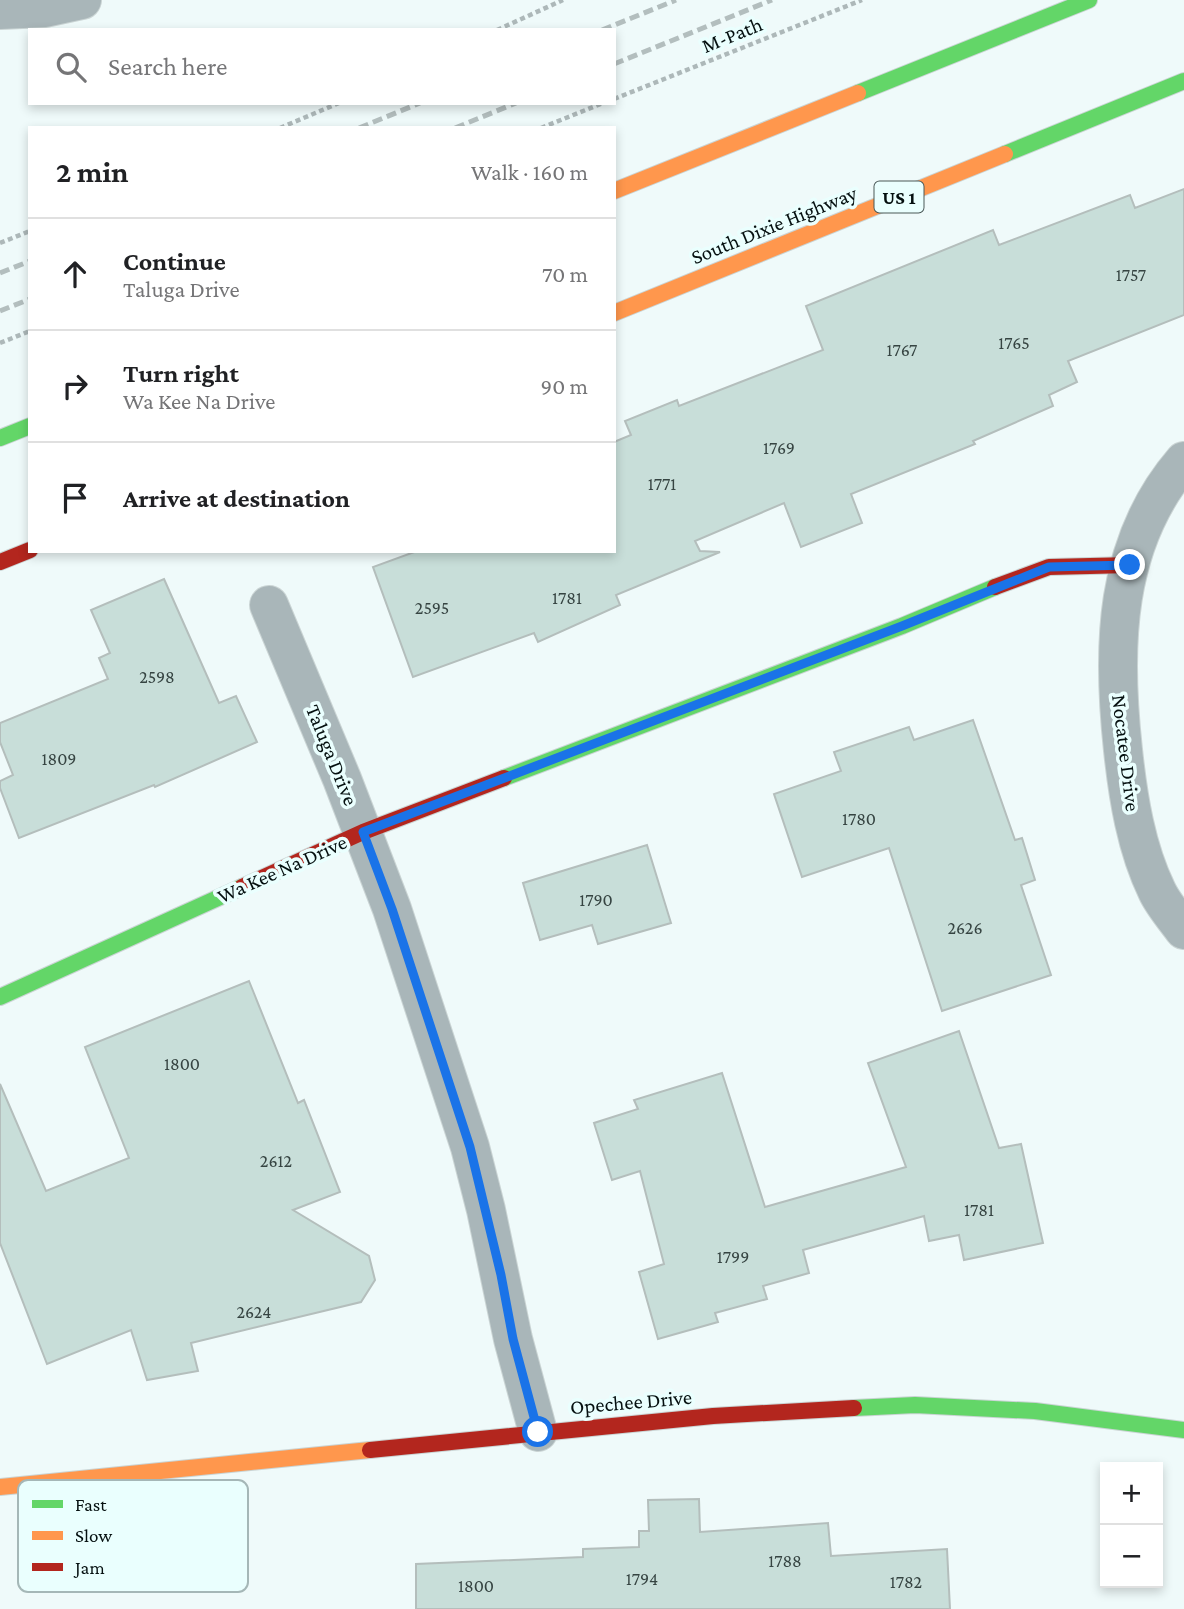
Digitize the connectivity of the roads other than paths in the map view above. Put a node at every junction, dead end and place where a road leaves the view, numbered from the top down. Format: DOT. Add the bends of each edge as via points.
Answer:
graph roads {
  1 [pos="82,0"];
  2 [pos="1089,0"];
  3 [pos="0,10"];
  4 [pos="1184,82"];
  5 [pos="616,190"];
  6 [pos="616,312"];
  7 [pos="28,427"];
  8 [pos="0,438"];
  9 [pos="1184,461"];
  10 [pos="28,551"];
  11 [pos="0,562"];
  12 [pos="1130,565"];
  13 [pos="269,605"];
  14 [pos="363,832"];
  15 [pos="1184,930"];
  16 [pos="0,997"];
  17 [pos="1184,1430"];
  18 [pos="538,1432"];
  19 [pos="68,1480"];
  20 [pos="18,1485"];
  21 [pos="0,1487"];
  1 -- 3 [label="street"];
  2 -- 5 [label="main road"];
  4 -- 6 [label="main road, South Dixie Highway / US 1"];
  7 -- 8 [label="main road"];
  9 -- 12 [label="street" via="1153,502"];
  10 -- 11 [label="main road"];
  12 -- 14 [label="main road, Wa Kee Na Drive" via="1049,567"];
  12 -- 15 [label="street, Nocatee Drive" via="1117,657 1125,770 1144,859 1158,893"];
  13 -- 14 [label="street, Taluga Drive"];
  14 -- 16 [label="main road, Wa Kee Na Drive"];
  14 -- 18 [label="street, Taluga Drive" via="470,1147"];
  17 -- 18 [label="main road, Opechee Drive" via="1035,1411 915,1405"];
  18 -- 19 [label="main road, Opechee Drive"];
  20 -- 21 [label="main road, Opechee Drive"];
}
